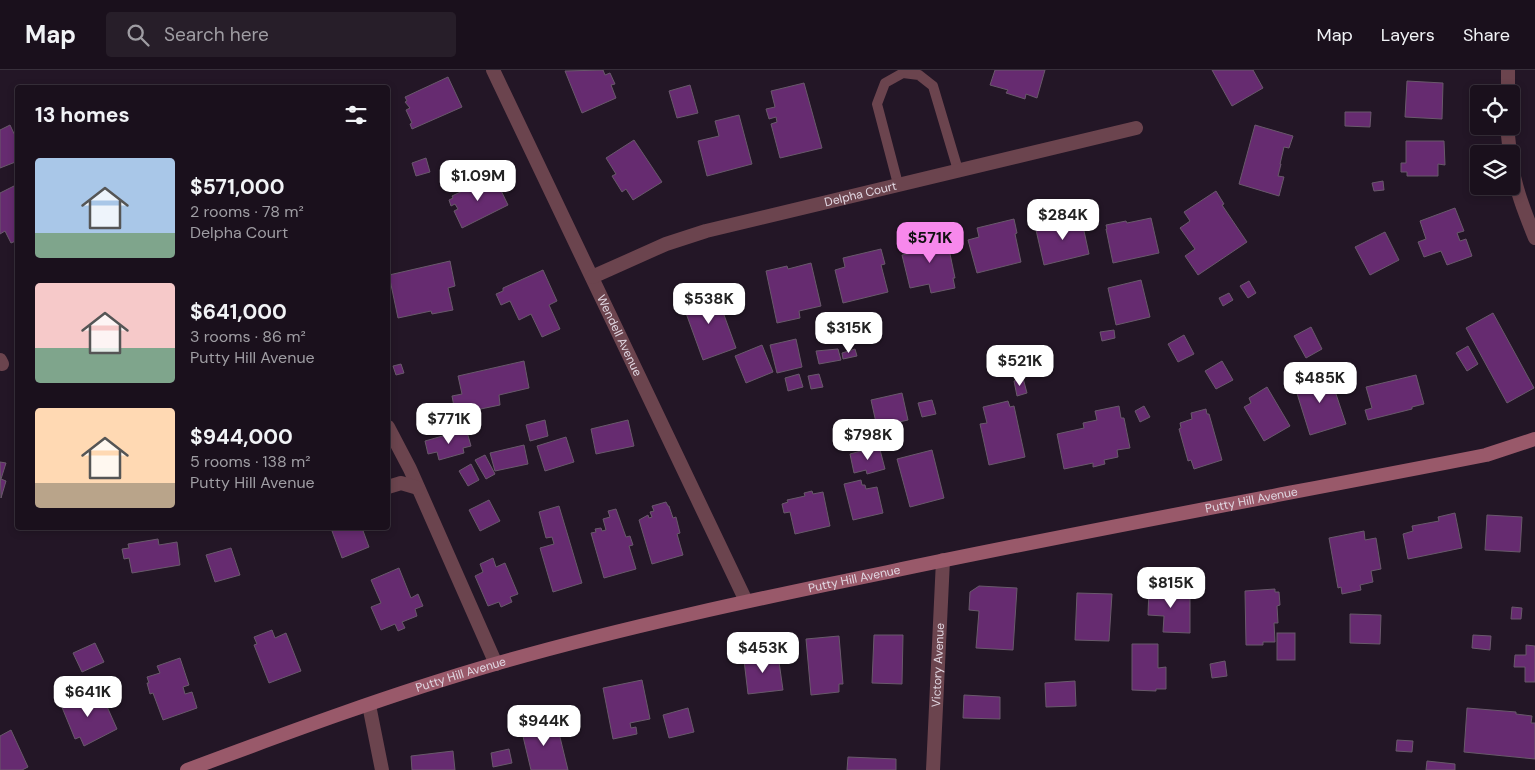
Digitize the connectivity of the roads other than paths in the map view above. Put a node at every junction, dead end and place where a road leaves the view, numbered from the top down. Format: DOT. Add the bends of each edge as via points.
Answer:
graph roads {
  1 [pos="493,70"];
  2 [pos="1508,70"];
  3 [pos="1508,85"];
  4 [pos="1136,128"];
  5 [pos="958,170"];
  6 [pos="898,184"];
  7 [pos="1519,195"];
  8 [pos="1535,238"];
  9 [pos="592,277"];
  10 [pos="390,431"];
  11 [pos="1535,439"];
  12 [pos="390,487"];
  13 [pos="418,488"];
  14 [pos="944,560"];
  15 [pos="746,601"];
  16 [pos="496,664"];
  17 [pos="369,704"];
  18 [pos="187,770"];
  19 [pos="382,770"];
  20 [pos="933,770"];
  1 -- 9 [label="street, Wendell Avenue"];
  2 -- 3 [label="street"];
  4 -- 5 [label="street, Delpha Court"];
  5 -- 6 [label="street, Delpha Court"];
  5 -- 6 [label="lane" via="933,86 919,75 903,73 885,83 877,104"];
  6 -- 9 [label="street, Delpha Court" via="706,231 666,244"];
  7 -- 8 [label="street"];
  9 -- 15 [label="street, Wendell Avenue"];
  10 -- 13 [label="street"];
  11 -- 14 [label="main road, Putty Hill Avenue" via="1445,464"];
  12 -- 13 [label="street" via="401,483"];
  13 -- 16 [label="street"];
  14 -- 15 [label="main road, Putty Hill Avenue"];
  14 -- 20 [label="street, Victory Avenue"];
  15 -- 16 [label="main road, Putty Hill Avenue"];
  16 -- 17 [label="main road, Putty Hill Avenue"];
  17 -- 18 [label="main road, Putty Hill Avenue"];
  17 -- 19 [label="street"];
}
